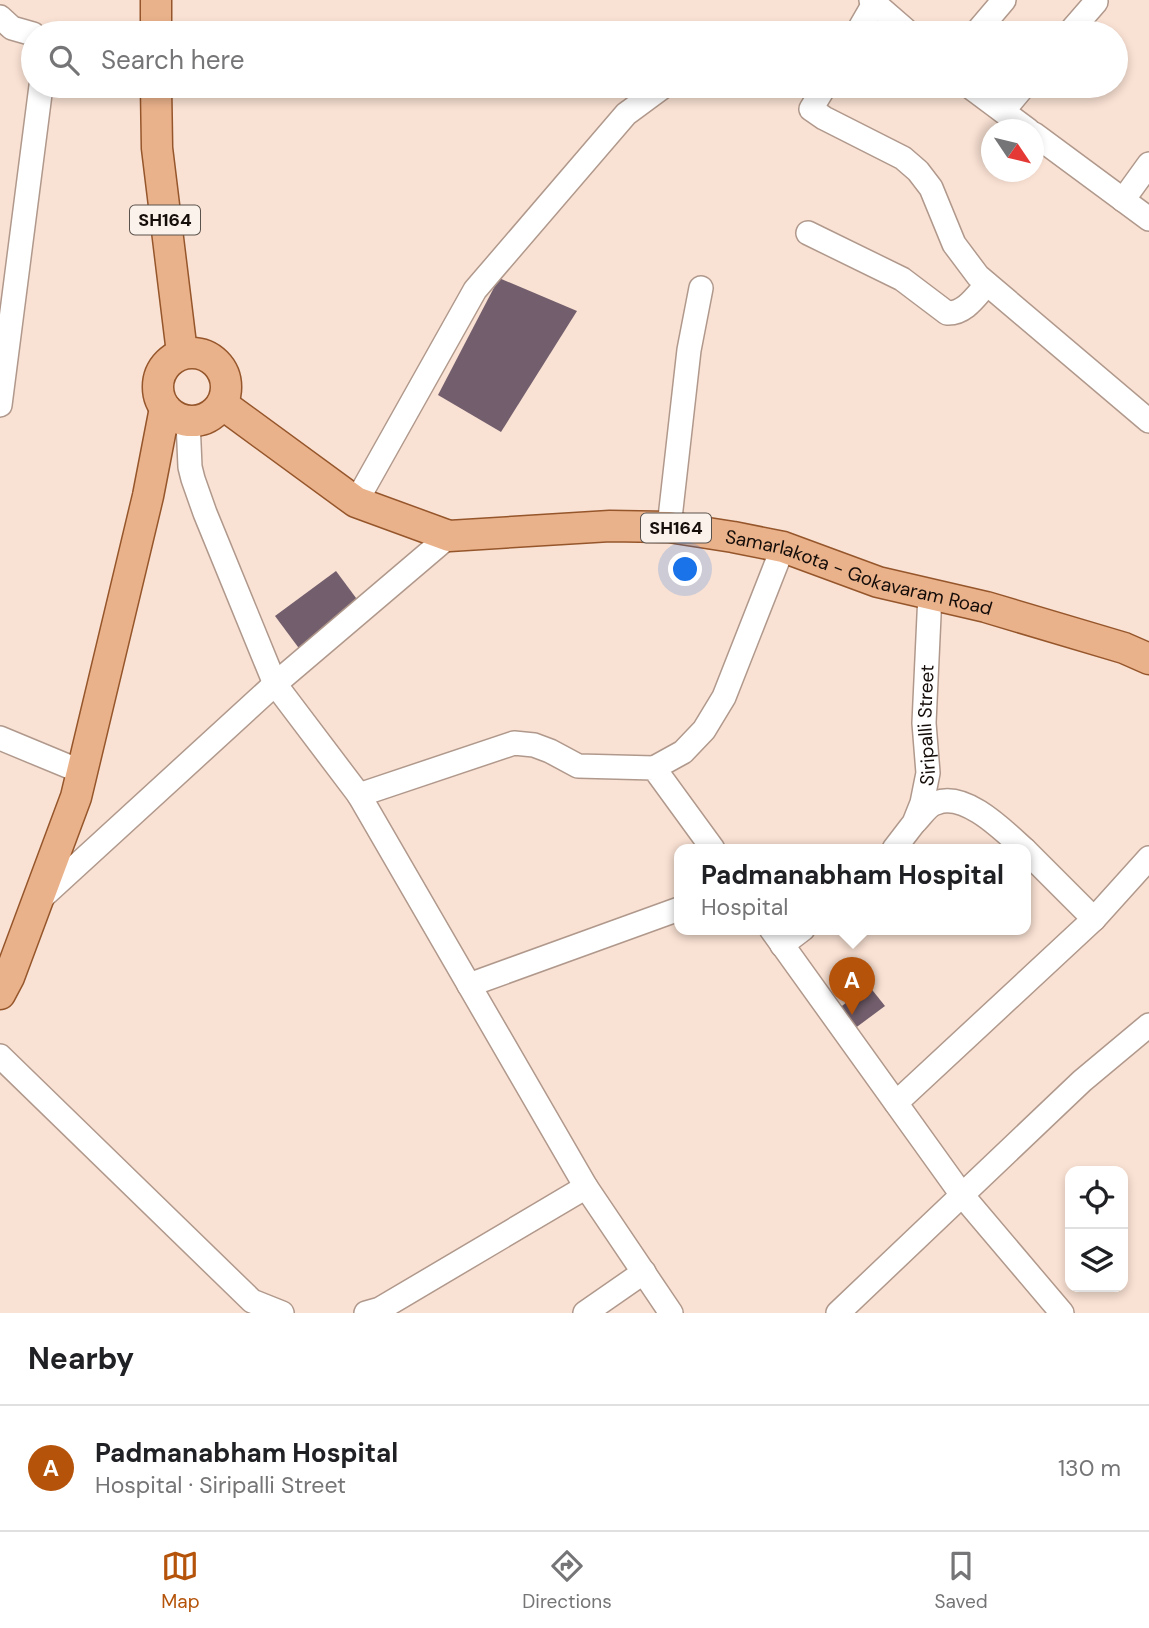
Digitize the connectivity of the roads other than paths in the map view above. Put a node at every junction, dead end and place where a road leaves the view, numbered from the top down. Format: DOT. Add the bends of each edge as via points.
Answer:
graph roads {
  1 [pos="156,0"];
  2 [pos="1004,0"];
  3 [pos="874,1"];
  4 [pos="1096,2"];
  5 [pos="0,17"];
  6 [pos="156,21"];
  7 [pos="863,21"];
  8 [pos="896,21"];
  9 [pos="986,21"];
  10 [pos="1079,21"];
  11 [pos="21,31"];
  12 [pos="38,98"];
  13 [pos="156,98"];
  14 [pos="647,98"];
  15 [pos="818,98"];
  16 [pos="986,98"];
  17 [pos="1014,98"];
  18 [pos="1003,111"];
  19 [pos="1014,119"];
  20 [pos="1044,141"];
  21 [pos="1149,164"];
  22 [pos="1123,200"];
  23 [pos="1149,219"];
  24 [pos="808,233"];
  25 [pos="987,284"];
  26 [pos="701,288"];
  27 [pos="183,353"];
  28 [pos="222,404"];
  29 [pos="0,405"];
  30 [pos="176,415"];
  31 [pos="1149,421"];
  32 [pos="356,502"];
  33 [pos="669,527"];
  34 [pos="449,536"];
  35 [pos="783,547"];
  36 [pos="930,594"];
  37 [pos="1149,659"];
  38 [pos="275,684"];
  39 [pos="0,738"];
  40 [pos="654,768"];
  41 [pos="82,772"];
  42 [pos="359,795"];
  43 [pos="914,823"];
  44 [pos="709,844"];
  45 [pos="898,844"];
  46 [pos="1019,844"];
  47 [pos="1031,855"];
  48 [pos="1149,858"];
  49 [pos="37,901"];
  50 [pos="674,911"];
  51 [pos="1094,919"];
  52 [pos="776,937"];
  53 [pos="469,985"];
  54 [pos="0,994"];
  55 [pos="1149,1025"];
  56 [pos="0,1056"];
  57 [pos="896,1103"];
  58 [pos="586,1187"];
  59 [pos="962,1195"];
  60 [pos="644,1272"];
  61 [pos="282,1313"];
  62 [pos="366,1313"];
  63 [pos="585,1313"];
  64 [pos="671,1313"];
  65 [pos="838,1313"];
  66 [pos="1062,1313"];
  1 -- 6 [label="main road"];
  2 -- 9 [label="street"];
  3 -- 7 [label="street"];
  3 -- 8 [label="street"];
  4 -- 10 [label="street"];
  5 -- 11 [label="street"];
  12 -- 29 [label="street"];
  13 -- 27 [label="main road, SH164" via="157,148"];
  14 -- 32 [label="street" via="626,114 475,290"];
  15 -- 25 [label="street" via="811,109 903,158 918,171 931,188 954,244"];
  16 -- 18 [label="street"];
  17 -- 18 [label="street"];
  18 -- 19 [label="street"];
  20 -- 22 [label="street"];
  21 -- 22 [label="street"];
  22 -- 23 [label="street"];
  24 -- 25 [label="street" via="902,279 947,313 964,309"];
  25 -- 31 [label="street"];
  26 -- 33 [label="street" via="689,350"];
  27 -- 28 [label="main road" via="199,352 214,359 224,372 227,388"];
  27 -- 30 [label="main road" via="168,362 159,376 158,393"];
  28 -- 30 [label="main road" via="201,420"];
  28 -- 32 [label="main road, Samarlakota - Gokavaram Road / SH164"];
  30 -- 38 [label="street" via="205,513"];
  30 -- 41 [label="main road" via="148,496"];
  32 -- 34 [label="main road, Samarlakota - Gokavaram Road / SH164"];
  33 -- 34 [label="main road, Samarlakota - Gokavaram Road / SH164"];
  33 -- 35 [label="main road, Samarlakota - Gokavaram Road / SH164"];
  34 -- 38 [label="street"];
  35 -- 36 [label="main road, Samarlakota - Gokavaram Road / SH164" via="878,582"];
  35 -- 40 [label="street" via="724,696 704,730 683,752"];
  36 -- 37 [label="main road, Samarlakota - Gokavaram Road / SH164" via="1012,614"];
  36 -- 43 [label="street, Siripalli Street" via="924,723 928,773"];
  38 -- 42 [label="street"];
  38 -- 49 [label="street"];
  39 -- 41 [label="street"];
  40 -- 42 [label="street" via="578,766 542,748 513,743"];
  40 -- 44 [label="street"];
  41 -- 49 [label="main road"];
  42 -- 53 [label="street"];
  43 -- 45 [label="street, Siripalli Street"];
  43 -- 46 [label="street" via="934,803 951,800 972,808"];
  47 -- 51 [label="street"];
  48 -- 51 [label="street"];
  49 -- 54 [label="main road"];
  50 -- 53 [label="street"];
  51 -- 57 [label="street"];
  52 -- 57 [label="street"];
  53 -- 58 [label="street"];
  55 -- 59 [label="street"];
  56 -- 61 [label="street" via="252,1301"];
  57 -- 59 [label="street"];
  58 -- 60 [label="street"];
  58 -- 62 [label="street" via="380,1310"];
  59 -- 65 [label="street"];
  59 -- 66 [label="street"];
  60 -- 63 [label="street"];
  60 -- 64 [label="street"];
}
